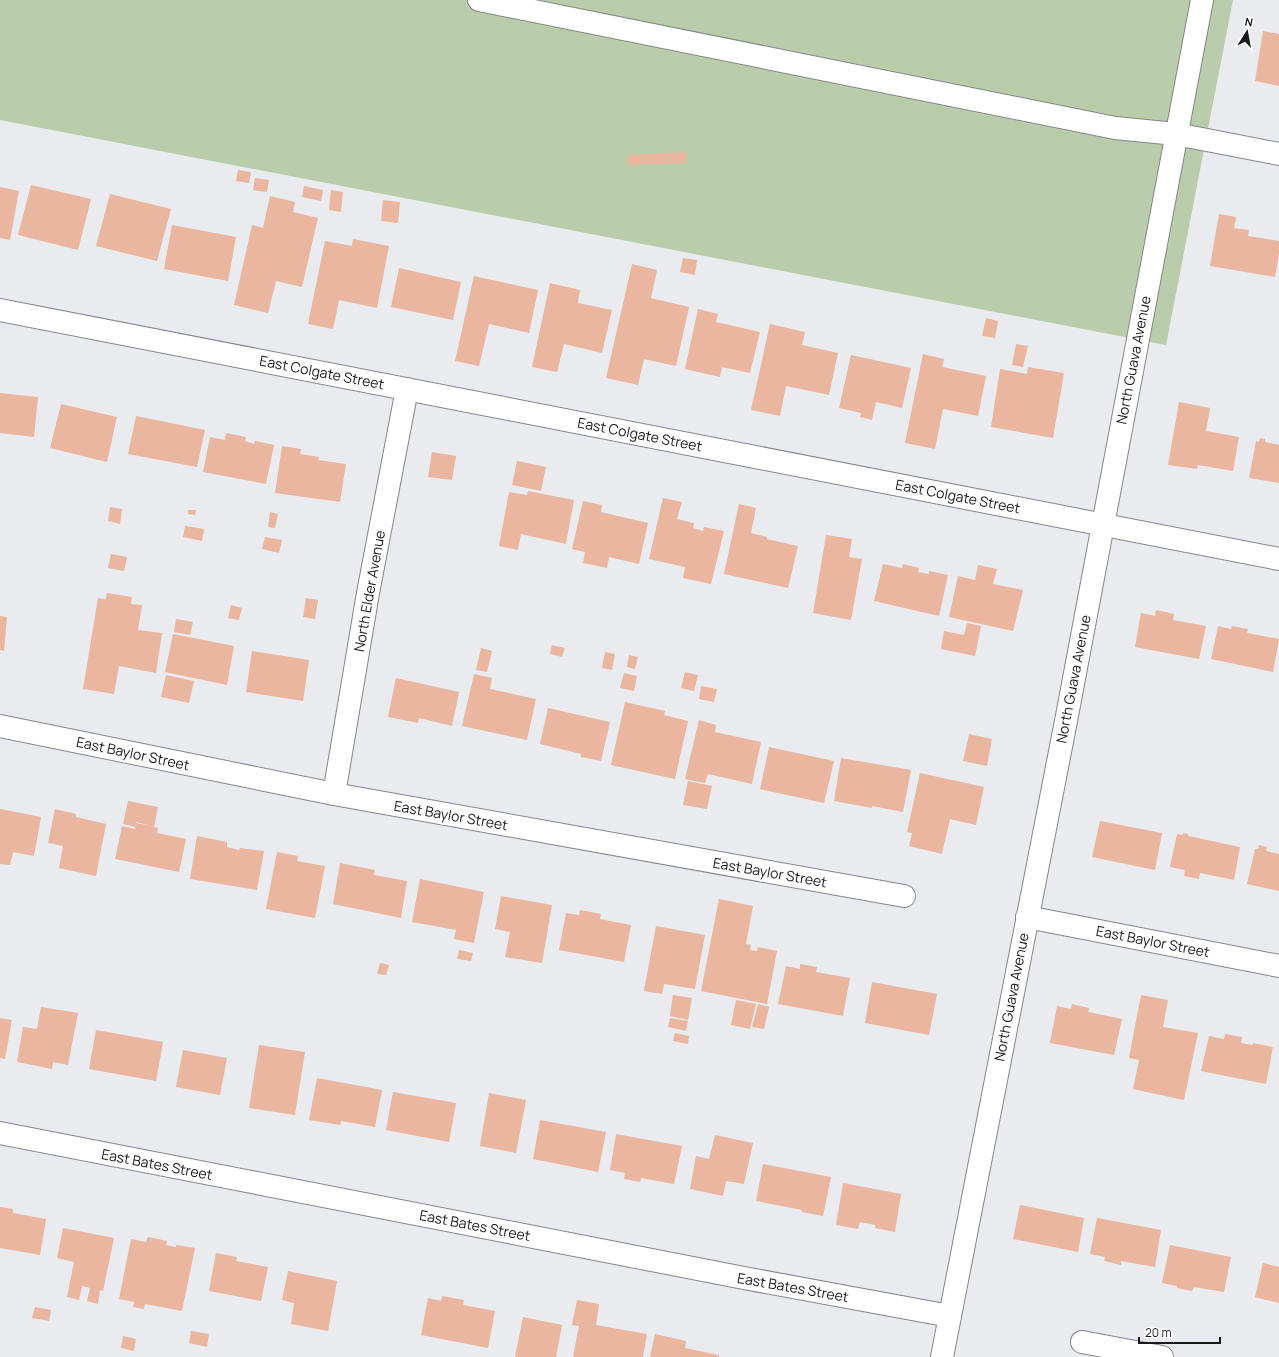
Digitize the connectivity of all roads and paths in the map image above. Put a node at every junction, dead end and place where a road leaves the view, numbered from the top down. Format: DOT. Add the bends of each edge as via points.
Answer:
graph roads {
  1 [pos="479,0"];
  2 [pos="1202,0"];
  3 [pos="1176,134"];
  4 [pos="1279,154"];
  5 [pos="0,310"];
  6 [pos="407,389"];
  7 [pos="1102,525"];
  8 [pos="1279,559"];
  9 [pos="0,726"];
  10 [pos="334,794"];
  11 [pos="904,896"];
  12 [pos="1027,917"];
  13 [pos="1279,966"];
  14 [pos="0,1133"];
  15 [pos="950,1316"];
  16 [pos="1082,1342"];
  17 [pos="942,1357"];
  18 [pos="1162,1357"];
  1 -- 3 [label="street" via="1115,128"];
  2 -- 3 [label="street, North Guava Avenue"];
  3 -- 4 [label="street"];
  3 -- 7 [label="street, North Guava Avenue"];
  5 -- 6 [label="street, East Colgate Street"];
  6 -- 7 [label="street, East Colgate Street"];
  6 -- 10 [label="street, North Elder Avenue" via="368,593"];
  7 -- 8 [label="street, East Colgate Street"];
  7 -- 12 [label="street, North Guava Avenue"];
  9 -- 10 [label="street, East Baylor Street"];
  10 -- 11 [label="street, East Baylor Street"];
  12 -- 13 [label="street, East Baylor Street"];
  12 -- 15 [label="street, North Guava Avenue"];
  14 -- 15 [label="street, East Bates Street"];
  15 -- 17 [label="street, North Guava Avenue"];
  16 -- 18 [label="street"];
}
